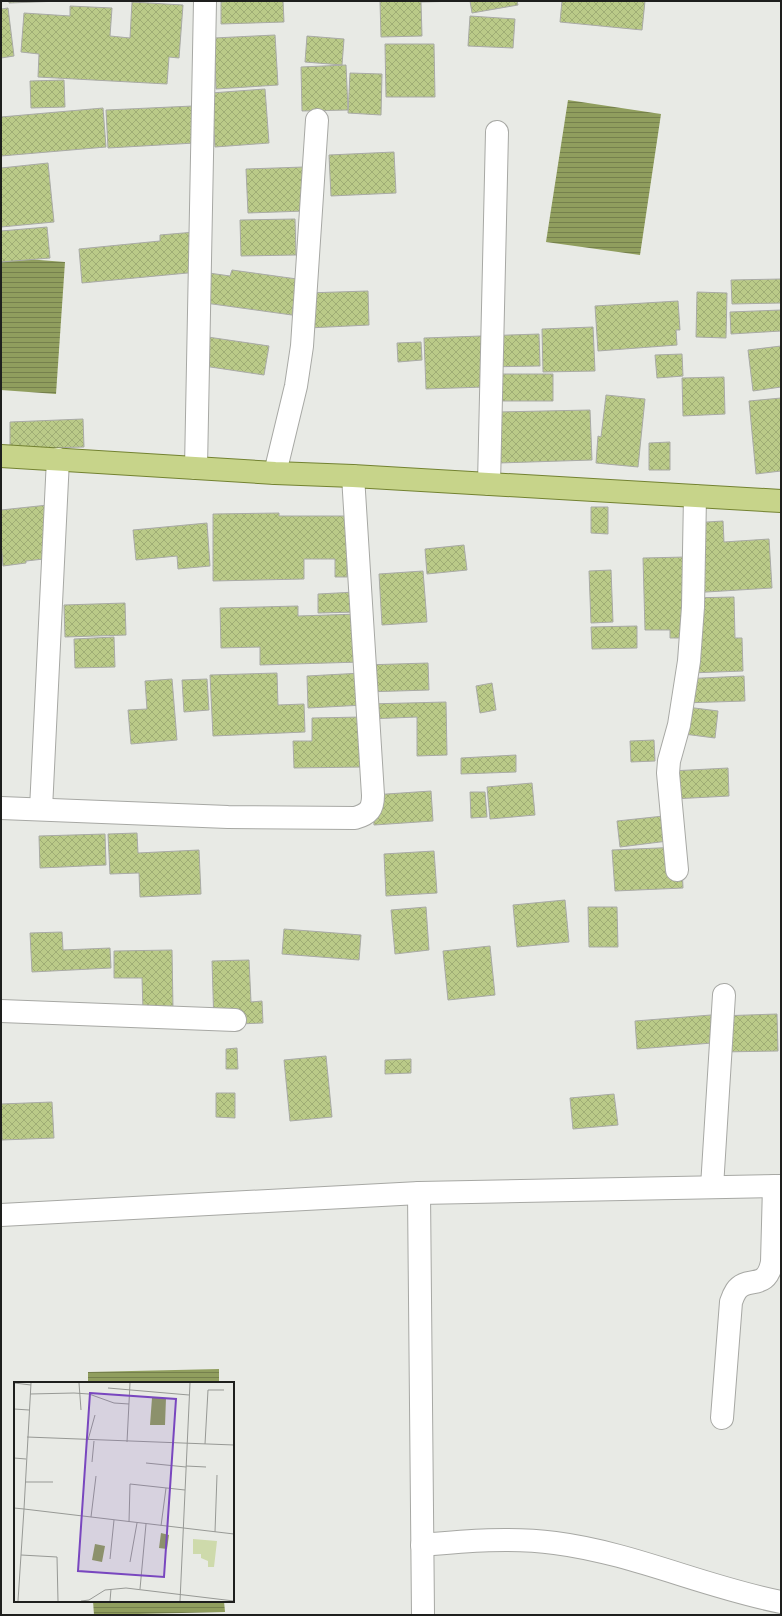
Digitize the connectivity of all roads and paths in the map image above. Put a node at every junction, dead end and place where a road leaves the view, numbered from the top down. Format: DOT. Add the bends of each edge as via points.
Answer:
graph roads {
  1 [pos="205,1"];
  2 [pos="317,120"];
  3 [pos="497,132"];
  4 [pos="1,456"];
  5 [pos="58,459"];
  6 [pos="196,468"];
  7 [pos="276,473"];
  8 [pos="353,476"];
  9 [pos="489,484"];
  10 [pos="695,496"];
  11 [pos="781,501"];
  12 [pos="1,808"];
  13 [pos="42,809"];
  14 [pos="677,870"];
  15 [pos="724,995"];
  16 [pos="1,1011"];
  17 [pos="235,1020"];
  18 [pos="777,1186"];
  19 [pos="712,1187"];
  20 [pos="419,1193"];
  21 [pos="1,1215"];
  22 [pos="722,1418"];
  23 [pos="422,1545"];
  24 [pos="781,1602"];
  25 [pos="423,1615"];
  1 -- 6 [label="street"];
  2 -- 7 [label="street" via="302,346 296,386"];
  3 -- 9 [label="street"];
  4 -- 5 [label="main road"];
  5 -- 6 [label="main road"];
  5 -- 13 [label="street"];
  6 -- 7 [label="main road"];
  7 -- 8 [label="main road"];
  8 -- 9 [label="main road"];
  8 -- 13 [label="street" via="374,794 369,811 364,816 355,818 228,818"];
  9 -- 10 [label="main road"];
  10 -- 11 [label="main road"];
  10 -- 14 [label="street" via="693,607 689,661 668,774"];
  12 -- 13 [label="street"];
  15 -- 19 [label="street"];
  16 -- 17 [label="street"];
  18 -- 19 [label="street"];
  18 -- 22 [label="street" via="770,1273 761,1281 746,1284 736,1290 731,1302"];
  19 -- 20 [label="street"];
  20 -- 21 [label="street"];
  20 -- 23 [label="street"];
  23 -- 24 [label="street" via="519,1539 556,1543 653,1565 728,1589"];
  23 -- 25 [label="street"];
}
